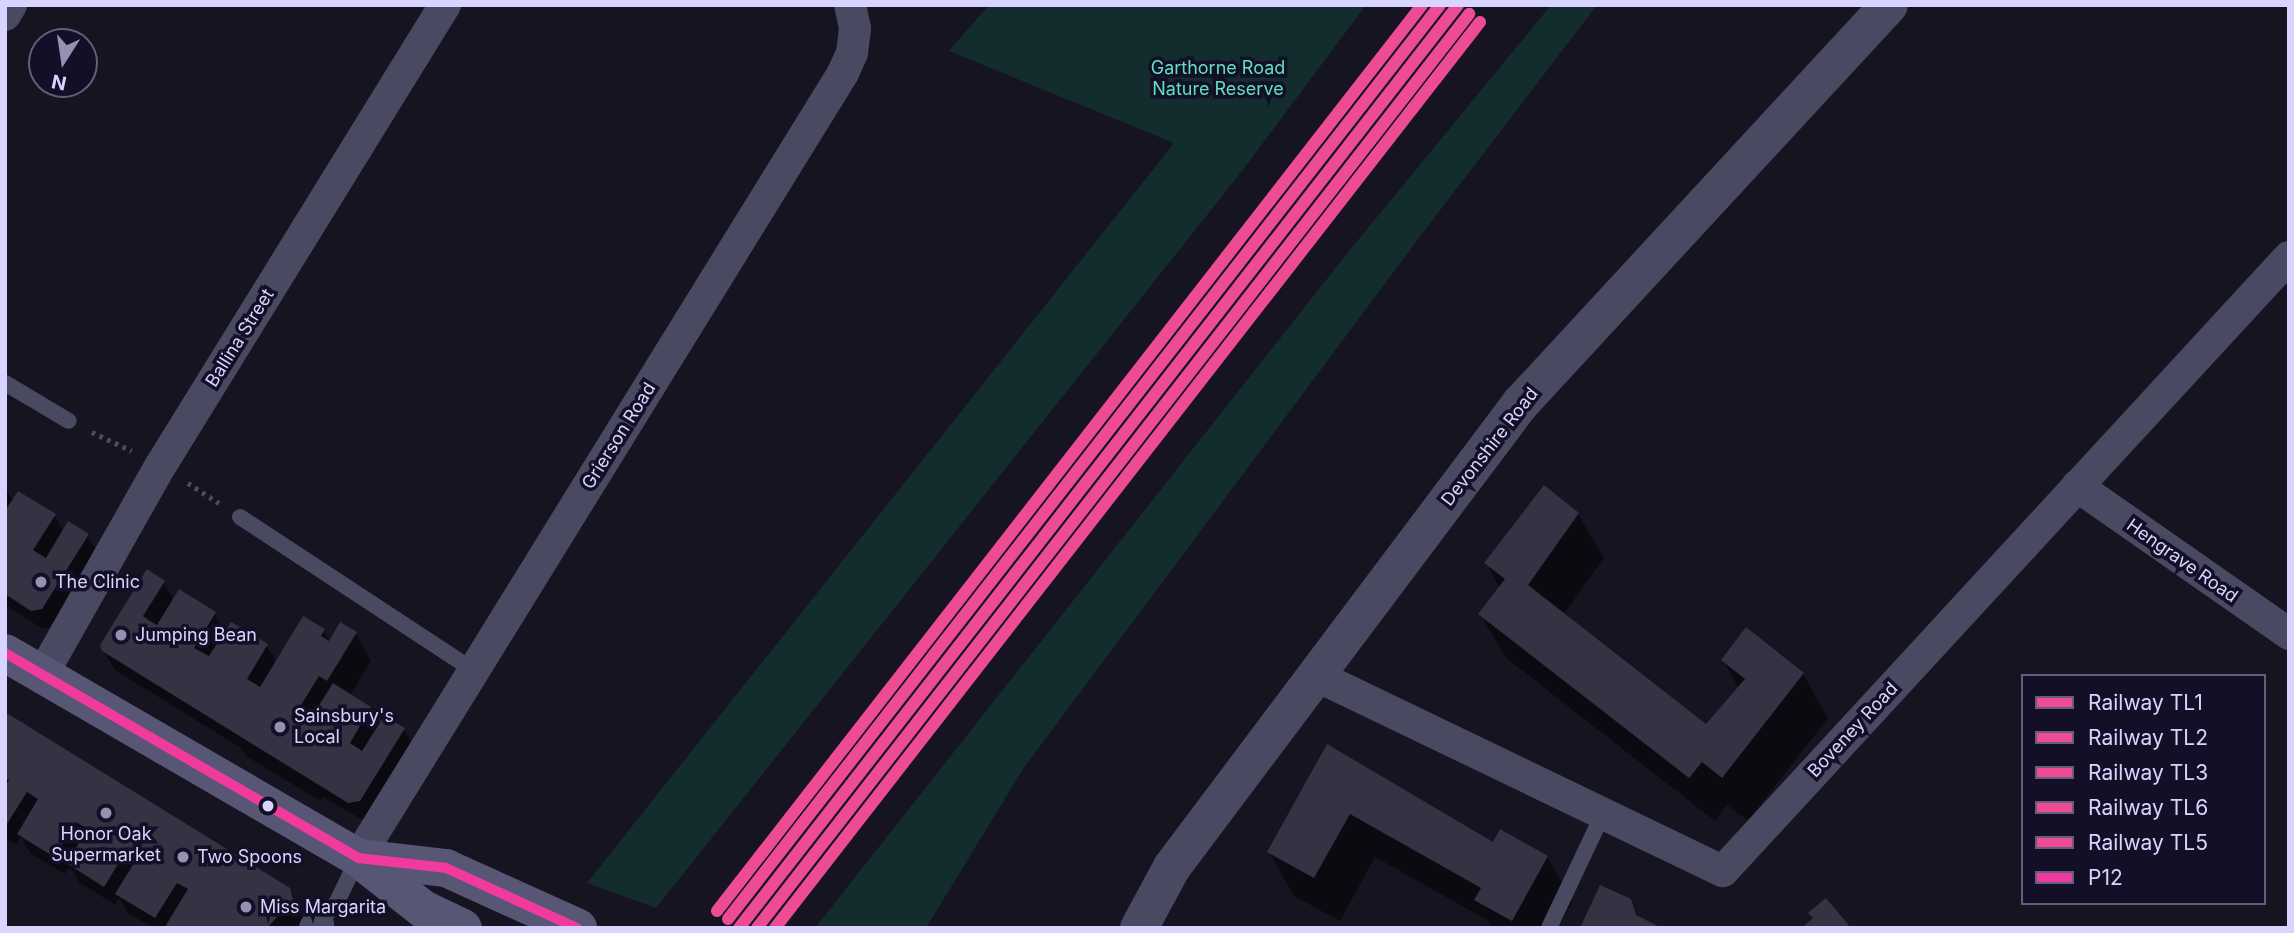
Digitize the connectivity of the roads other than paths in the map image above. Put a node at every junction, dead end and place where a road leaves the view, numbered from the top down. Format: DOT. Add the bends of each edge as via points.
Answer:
graph roads {
  1 [pos="11,5"];
  2 [pos="445,5"];
  3 [pos="850,5"];
  4 [pos="1889,5"];
  5 [pos="5,15"];
  6 [pos="2289,257"];
  7 [pos="5,383"];
  8 [pos="69,421"];
  9 [pos="2077,486"];
  10 [pos="240,517"];
  11 [pos="2289,634"];
  12 [pos="5,653"];
  13 [pos="474,671"];
  14 [pos="42,675"];
  15 [pos="1317,677"];
  16 [pos="1603,814"];
  17 [pos="358,858"];
  18 [pos="316,926"];
  19 [pos="463,928"];
  20 [pos="578,928"];
  21 [pos="1139,928"];
  22 [pos="1549,928"];
  1 -- 5 [label="street"];
  2 -- 14 [label="street, Ballina Street" via="161,465"];
  3 -- 13 [label="street, Grierson Road" via="855,28 844,73"];
  4 -- 15 [label="street, Devonshire Road" via="1520,404"];
  6 -- 9 [label="street, Boveney Road"];
  7 -- 8 [label="lane"];
  9 -- 11 [label="street, Hengrave Road"];
  9 -- 16 [label="street, Boveney Road" via="1723,871"];
  10 -- 13 [label="lane"];
  12 -- 14 [label="main road"];
  13 -- 17 [label="street, Grierson Road"];
  14 -- 17 [label="main road"];
  15 -- 16 [label="street, Boveney Road"];
  15 -- 21 [label="street, Devonshire Road" via="1172,867"];
  16 -- 22 [label="lane"];
  17 -- 18 [label="lane" via="337,902"];
  17 -- 19 [label="main road" via="424,909"];
  17 -- 20 [label="main road" via="446,868"];
}
